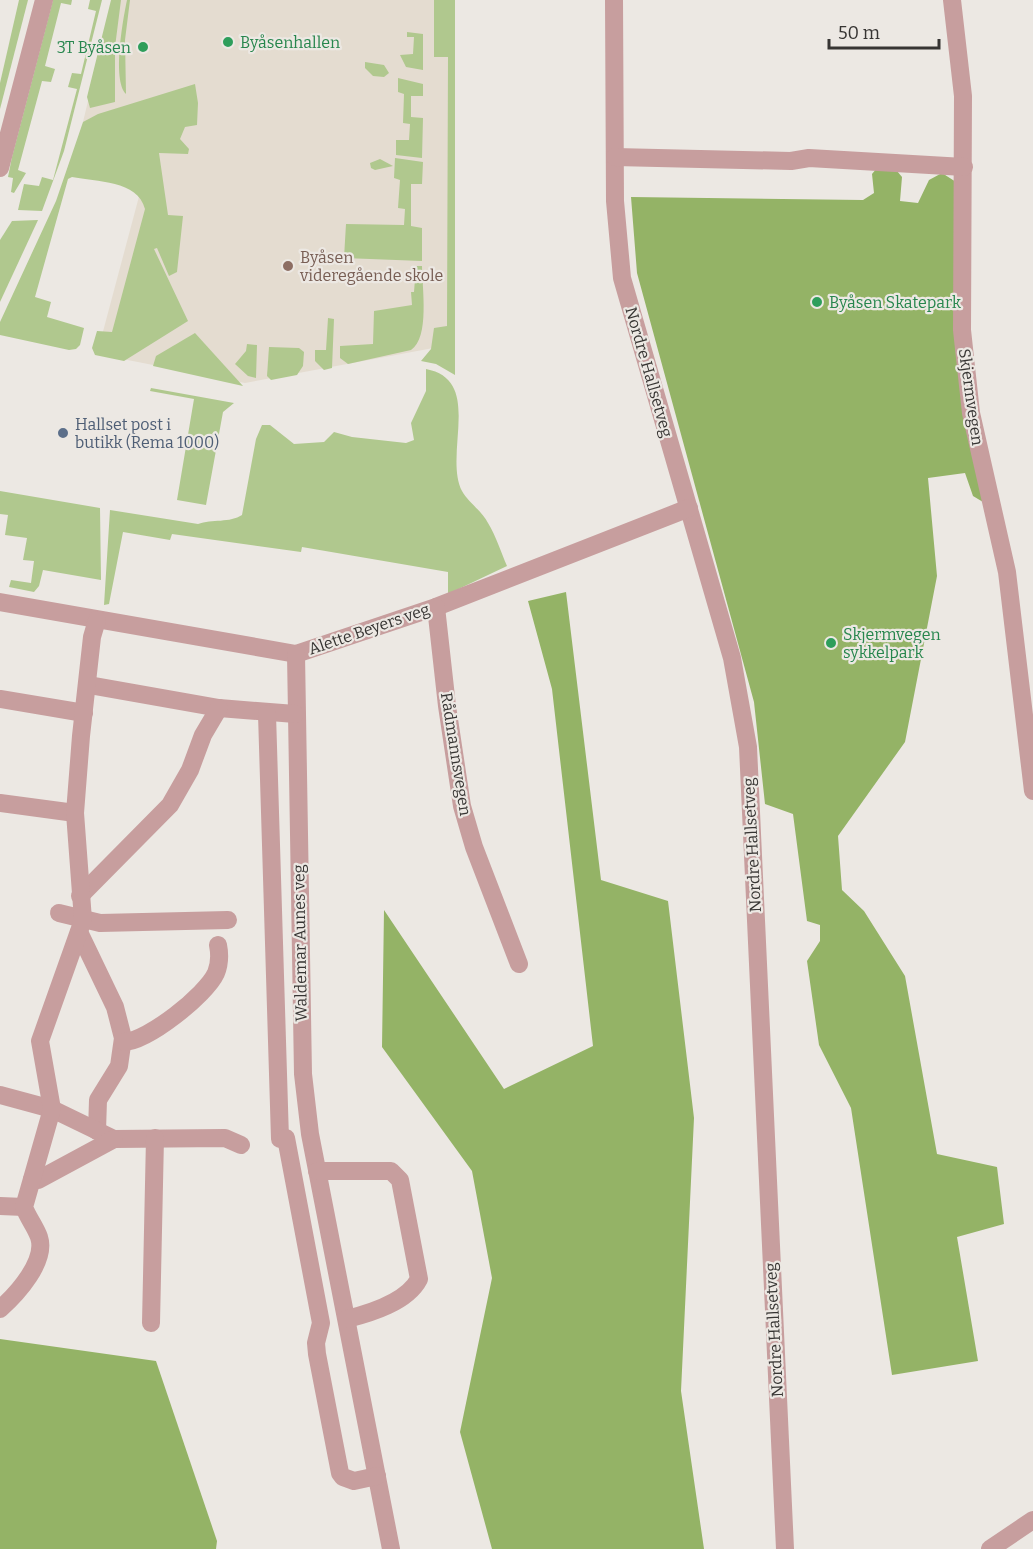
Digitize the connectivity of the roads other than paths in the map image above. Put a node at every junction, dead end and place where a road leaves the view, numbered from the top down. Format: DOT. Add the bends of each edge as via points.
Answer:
graph roads {
  1 [pos="44,0"];
  2 [pos="614,0"];
  3 [pos="952,0"];
  4 [pos="615,157"];
  5 [pos="964,167"];
  6 [pos="0,168"];
  7 [pos="689,508"];
  8 [pos="0,602"];
  9 [pos="436,607"];
  10 [pos="97,620"];
  11 [pos="296,654"];
  12 [pos="88,685"];
  13 [pos="0,699"];
  14 [pos="219,708"];
  15 [pos="84,713"];
  16 [pos="267,714"];
  17 [pos="295,714"];
  18 [pos="1033,790"];
  19 [pos="0,803"];
  20 [pos="75,813"];
  21 [pos="80,896"];
  22 [pos="58,913"];
  23 [pos="228,920"];
  24 [pos="81,926"];
  25 [pos="218,945"];
  26 [pos="519,964"];
  27 [pos="124,1042"];
  28 [pos="0,1095"];
  29 [pos="98,1100"];
  30 [pos="58,1112"];
  31 [pos="105,1135"];
  32 [pos="156,1138"];
  33 [pos="241,1145"];
  34 [pos="317,1171"];
  35 [pos="32,1179"];
  36 [pos="0,1206"];
  37 [pos="24,1207"];
  38 [pos="0,1309"];
  39 [pos="347,1319"];
  40 [pos="151,1323"];
  41 [pos="377,1476"];
  42 [pos="1033,1520"];
  43 [pos="391,1549"];
  44 [pos="786,1549"];
  45 [pos="990,1549"];
  1 -- 6 [label="street"];
  2 -- 4 [label="street, Nordre Hallsetveg"];
  3 -- 5 [label="street, Skjermvegen" via="963,96"];
  4 -- 5 [label="street" via="791,161 809,158"];
  4 -- 7 [label="street, Nordre Hallsetveg" via="621,278"];
  5 -- 18 [label="street, Skjermvegen" via="962,330 971,413 1007,572"];
  7 -- 9 [label="street, Alette Beyers veg"];
  7 -- 44 [label="street, Nordre Hallsetveg" via="732,658 748,747"];
  8 -- 10 [label="street, Alette Beyers veg"];
  9 -- 11 [label="street, Alette Beyers veg"];
  9 -- 26 [label="street, Rådmannsvegen" via="462,806"];
  10 -- 11 [label="street, Alette Beyers veg"];
  10 -- 12 [label="street"];
  11 -- 17 [label="street, Waldemar Aunes veg"];
  12 -- 14 [label="street"];
  12 -- 15 [label="street"];
  13 -- 15 [label="street"];
  14 -- 16 [label="street"];
  14 -- 21 [label="street" via="170,806"];
  15 -- 20 [label="street"];
  16 -- 17 [label="street"];
  16 -- 41 [label="street, Waldemar Aunes veg" via="283,1138 321,1323 316,1354 340,1473 354,1481"];
  17 -- 34 [label="street, Waldemar Aunes veg" via="303,1074"];
  19 -- 20 [label="street"];
  20 -- 21 [label="street"];
  21 -- 24 [label="street"];
  22 -- 24 [label="street"];
  23 -- 24 [label="street"];
  24 -- 27 [label="street" via="115,1007"];
  24 -- 30 [label="street" via="40,1041"];
  25 -- 27 [label="street" via="219,966 203,991 137,1041"];
  27 -- 29 [label="street" via="119,1066"];
  28 -- 30 [label="street"];
  29 -- 30 [label="street"];
  29 -- 31 [label="street"];
  30 -- 31 [label="street"];
  30 -- 35 [label="street"];
  31 -- 32 [label="street"];
  31 -- 35 [label="street" via="38,1180"];
  32 -- 33 [label="street" via="225,1138"];
  32 -- 40 [label="street"];
  34 -- 39 [label="street, Waldemar Aunes veg"];
  34 -- 39 [label="street" via="391,1171 400,1180 419,1279 413,1290 370,1313"];
  35 -- 37 [label="street"];
  36 -- 37 [label="street"];
  37 -- 38 [label="street" via="39,1236 40,1250 31,1271"];
  39 -- 41 [label="street, Waldemar Aunes veg"];
  41 -- 43 [label="street, Waldemar Aunes veg"];
  42 -- 45 [label="street"];
}
